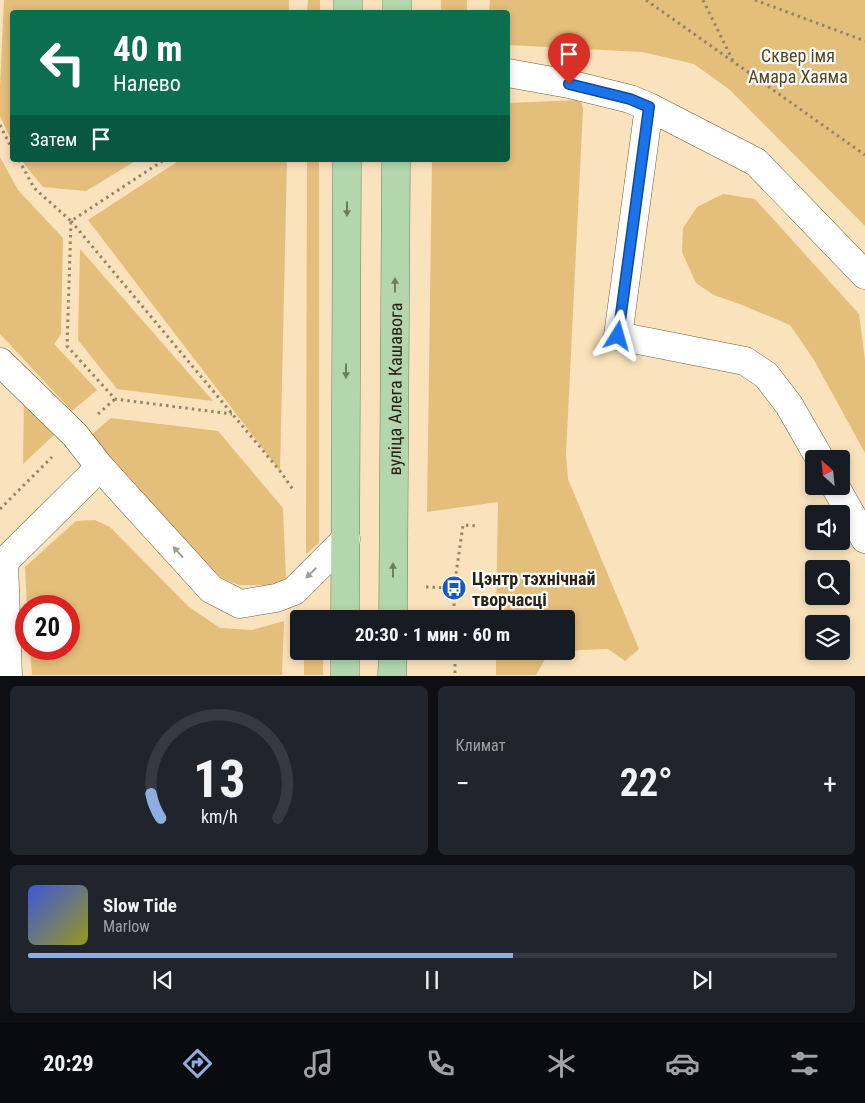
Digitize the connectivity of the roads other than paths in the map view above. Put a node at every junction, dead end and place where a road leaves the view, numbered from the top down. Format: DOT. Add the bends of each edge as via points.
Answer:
graph roads {
  1 [pos="510,73"];
  2 [pos="649,107"];
  3 [pos="347,162"];
  4 [pos="396,162"];
  5 [pos="865,276"];
  6 [pos="0,362"];
  7 [pos="815,450"];
  8 [pos="100,466"];
  9 [pos="840,495"];
  10 [pos="346,538"];
  11 [pos="865,539"];
  12 [pos="346,610"];
  13 [pos="392,610"];
  14 [pos="345,660"];
  15 [pos="392,660"];
  16 [pos="8,676"];
  17 [pos="345,676"];
  18 [pos="392,676"];
  1 -- 2 [label="lane" via="569,84"];
  2 -- 5 [label="lane" via="756,162"];
  2 -- 7 [label="lane" via="618,336 745,361 766,375 778,390"];
  3 -- 10 [label="main road, one-way"];
  13 -- 4 [label="main road, вуліца Алега Кашавога, one-way"];
  6 -- 8 [label="lane" via="75,435"];
  10 -- 8 [label="lane, one-way" via="294,591 276,598 240,604 211,588"];
  8 -- 16 [label="lane" via="4,562"];
  9 -- 11 [label="lane"];
  10 -- 12 [label="main road"];
  14 -- 17 [label="main road"];
  15 -- 18 [label="main road"];
}
